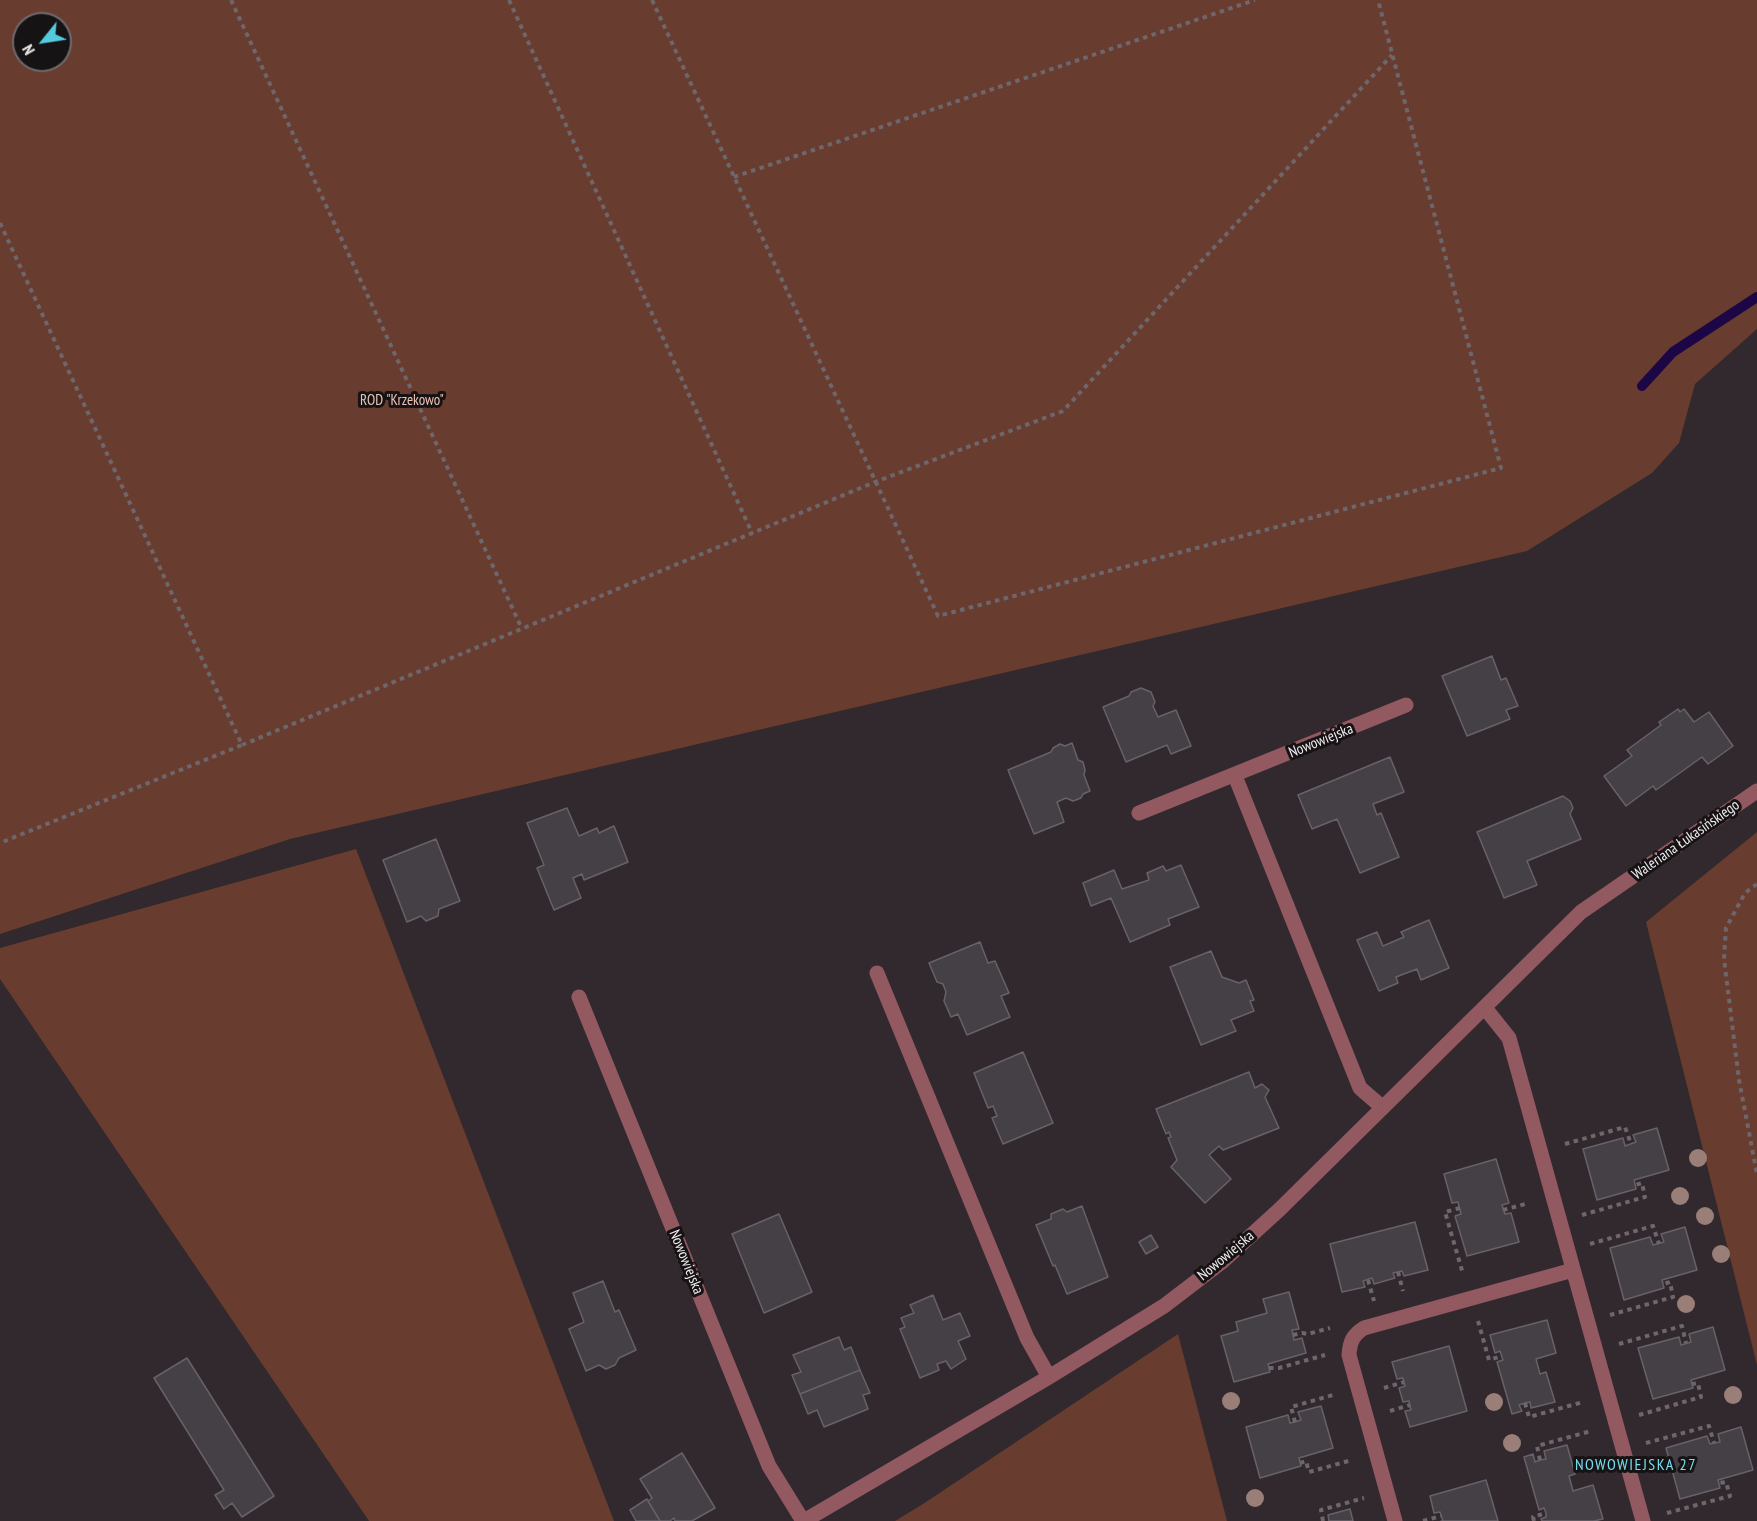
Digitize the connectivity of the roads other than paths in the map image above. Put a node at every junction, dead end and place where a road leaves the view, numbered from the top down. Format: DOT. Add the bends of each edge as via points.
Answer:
graph roads {
  1 [pos="1407,705"];
  2 [pos="1235,776"];
  3 [pos="1757,791"];
  4 [pos="1139,813"];
  5 [pos="1615,889"];
  6 [pos="877,973"];
  7 [pos="579,997"];
  8 [pos="1485,1008"];
  9 [pos="1382,1107"];
  10 [pos="1574,1270"];
  11 [pos="1049,1377"];
  12 [pos="1651,1519"];
  13 [pos="804,1521"];
  14 [pos="1395,1521"];
  1 -- 2 [label="street, Nowowiejska"];
  2 -- 4 [label="street, Nowowiejska"];
  2 -- 9 [label="street" via="1360,1088"];
  3 -- 5 [label="street, Waleriana Łukasińskiego"];
  5 -- 8 [label="street, Nowowiejska" via="1581,912"];
  6 -- 11 [label="street" via="1027,1338"];
  7 -- 13 [label="street, Nowowiejska" via="769,1466"];
  8 -- 9 [label="street, Nowowiejska"];
  8 -- 10 [label="street" via="1509,1038"];
  9 -- 11 [label="street, Nowowiejska" via="1223,1261 1164,1306"];
  10 -- 12 [label="street"];
  10 -- 14 [label="street" via="1364,1328 1354,1335 1349,1355"];
  11 -- 13 [label="street, Nowowiejska"];
}
